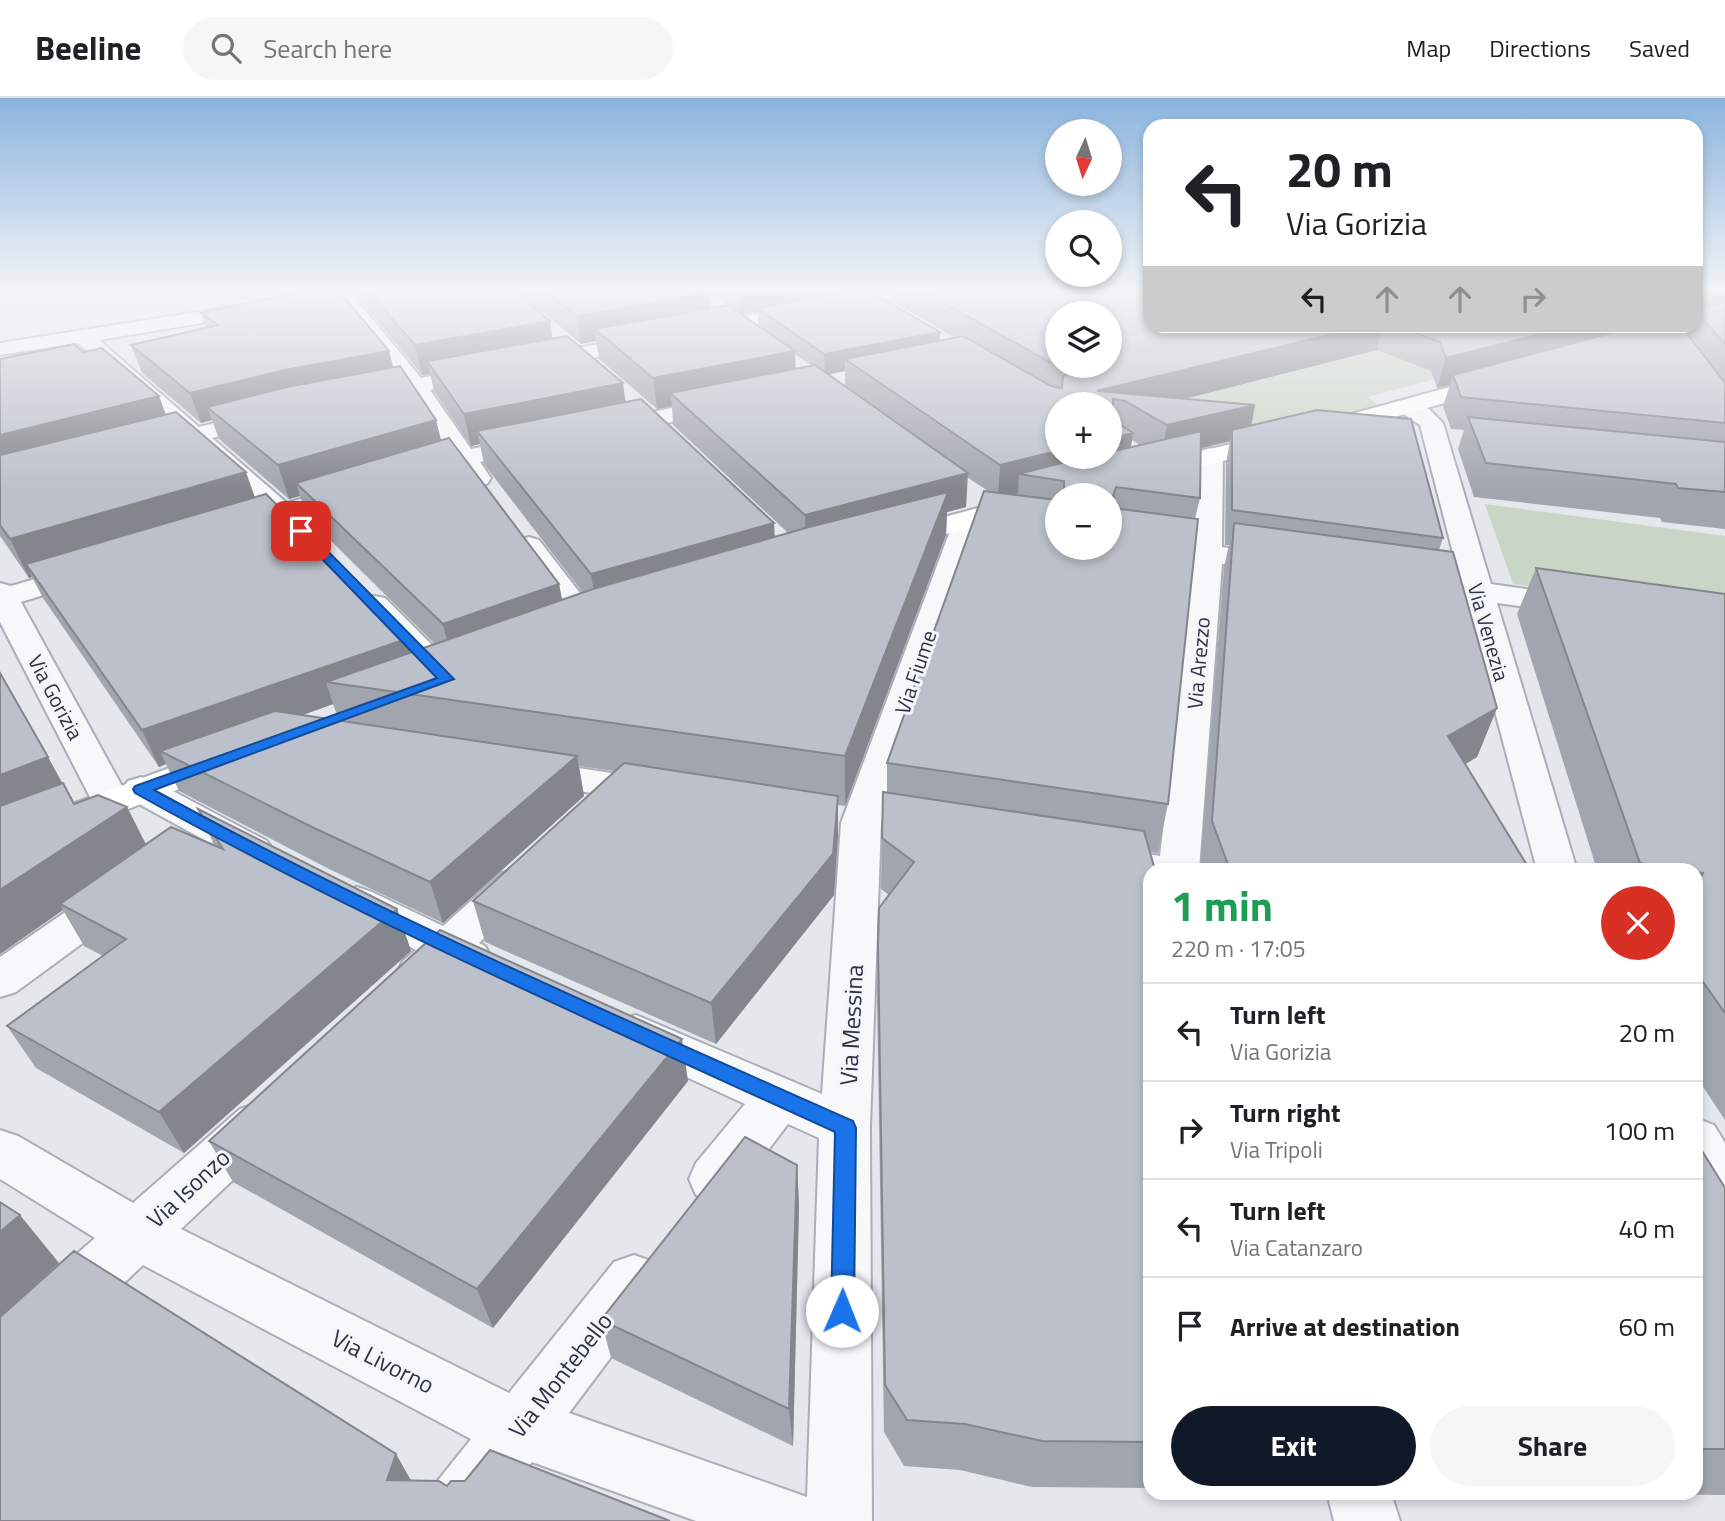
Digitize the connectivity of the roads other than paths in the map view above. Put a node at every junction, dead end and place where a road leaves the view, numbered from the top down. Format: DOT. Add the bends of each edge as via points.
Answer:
graph roads {
  1 [pos="107,358"];
  2 [pos="396,358"];
  3 [pos="555,358"];
  4 [pos="582,358"];
  5 [pos="596,370"];
  6 [pos="1523,374"];
  7 [pos="416,386"];
  8 [pos="754,398"];
  9 [pos="335,402"];
  10 [pos="642,411"];
  11 [pos="282,413"];
  12 [pos="1421,430"];
  13 [pos="584,433"];
  14 [pos="195,436"];
  15 [pos="557,439"];
  16 [pos="671,439"];
  17 [pos="130,452"];
  18 [pos="1210,456"];
  19 [pos="463,458"];
  20 [pos="1124,465"];
  21 [pos="1045,497"];
  22 [pos="496,503"];
  23 [pos="978,509"];
  24 [pos="283,512"];
  25 [pos="513,525"];
  26 [pos="1045,529"];
  27 [pos="208,536"];
  28 [pos="312,542"];
  29 [pos="1122,542"];
  30 [pos="864,547"];
  31 [pos="1208,553"];
  32 [pos="108,566"];
  33 [pos="1302,566"];
  34 [pos="1383,578"];
  35 [pos="360,591"];
  36 [pos="1477,591"];
  37 [pos="1,596"];
  38 [pos="1601,608"];
  39 [pos="589,626"];
  40 [pos="447,679"];
  41 [pos="250,749"];
  42 [pos="501,768"];
  43 [pos="621,787"];
  44 [pos="126,795"];
  45 [pos="688,797"];
  46 [pos="862,823"];
  47 [pos="0,846"];
  48 [pos="1066,855"];
  49 [pos="1180,863"];
  50 [pos="1556,863"];
  51 [pos="1143,867"];
  52 [pos="146,877"];
  53 [pos="447,947"];
  54 [pos="508,975"];
  55 [pos="0,979"];
  56 [pos="387,1003"];
  57 [pos="594,1014"];
  58 [pos="287,1096"];
  59 [pos="779,1098"];
  60 [pos="845,1128"];
  61 [pos="0,1152"];
  62 [pos="1703,1152"];
  63 [pos="1725,1190"];
  64 [pos="138,1235"];
  65 [pos="0,1360"];
  66 [pos="519,1426"];
  67 [pos="1361,1500"];
  68 [pos="447,1521"];
  69 [pos="788,1521"];
  70 [pos="839,1521"];
  71 [pos="1367,1521"];
  1 -- 14 [label="street"];
  2 -- 7 [label="street"];
  3 -- 7 [label="street"];
  4 -- 5 [label="street"];
  6 -- 12 [label="main road"];
  7 -- 9 [label="street"];
  7 -- 19 [label="street"];
  8 -- 10 [label="street"];
  10 -- 13 [label="street"];
  10 -- 16 [label="street"];
  11 -- 14 [label="street"];
  12 -- 18 [label="main road" via="1332,427"];
  12 -- 36 [label="street, Via Venezia"];
  14 -- 17 [label="street"];
  14 -- 24 [label="street"];
  15 -- 19 [label="street"];
  18 -- 20 [label="main road" via="1158,469"];
  18 -- 31 [label="street, Via Arezzo"];
  19 -- 22 [label="street"];
  19 -- 24 [label="street"];
  21 -- 23 [label="main road"];
  23 -- 26 [label="street"];
  23 -- 30 [label="main road"];
  23 -- 46 [label="street, Via Fiume"];
  24 -- 27 [label="street"];
  24 -- 28 [label="street"];
  25 -- 39 [label="street"];
  29 -- 31 [label="street"];
  31 -- 33 [label="street"];
  31 -- 49 [label="street, Via Arezzo"];
  32 -- 37 [label="street"];
  34 -- 36 [label="street"];
  35 -- 40 [label="street"];
  36 -- 38 [label="street"];
  36 -- 50 [label="street, Via Venezia"];
  37 -- 44 [label="street, Via Gorizia"];
  41 -- 44 [label="main road"];
  42 -- 43 [label="street"];
  43 -- 45 [label="street"];
  43 -- 53 [label="street"];
  44 -- 47 [label="main road"];
  44 -- 53 [label="street" via="197,841 305,876"];
  46 -- 60 [label="street, Via Messina"];
  48 -- 51 [label="street"];
  52 -- 55 [label="street"];
  53 -- 54 [label="street"];
  53 -- 56 [label="street"];
  57 -- 59 [label="street"];
  58 -- 64 [label="street, Via Isonzo"];
  59 -- 60 [label="street"];
  59 -- 66 [label="street, Via Montebello"];
  60 -- 70 [label="street, Via Messina"];
  61 -- 64 [label="street, Via Livorno"];
  62 -- 63 [label="street"];
  64 -- 65 [label="street, Via Isonzo"];
  64 -- 66 [label="street, Via Livorno" via="494,1418"];
  66 -- 68 [label="street, Via Montebello"];
  66 -- 69 [label="street, Via Livorno"];
  67 -- 71 [label="street"];
}
